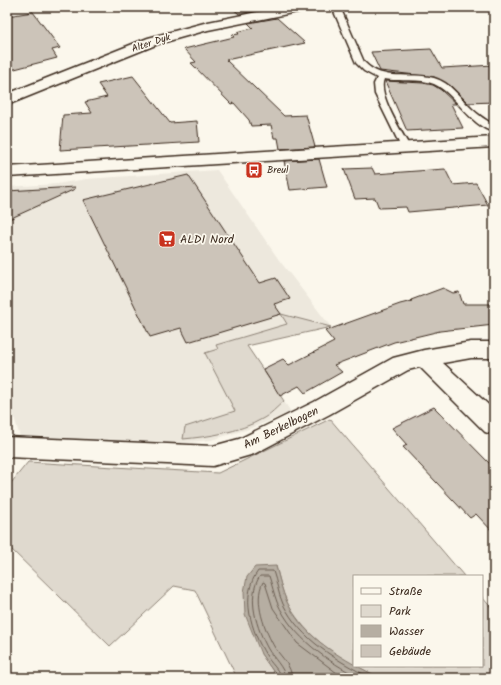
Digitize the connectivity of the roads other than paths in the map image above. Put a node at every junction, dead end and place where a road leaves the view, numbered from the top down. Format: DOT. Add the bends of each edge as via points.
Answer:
graph roads {
  1 [pos="302,7"];
  2 [pos="336,7"];
  3 [pos="382,76"];
  4 [pos="7,100"];
  5 [pos="494,129"];
  6 [pos="494,142"];
  7 [pos="405,147"];
  8 [pos="7,172"];
  9 [pos="494,350"];
  10 [pos="424,358"];
  11 [pos="494,425"];
  12 [pos="7,447"];
  1 -- 4 [label="street, Alter Dyk" via="155,40"];
  2 -- 3 [label="lane" via="360,63 365,70"];
  3 -- 5 [label="lane" via="439,82 450,89 468,110"];
  3 -- 7 [label="lane" via="378,84 379,94"];
  6 -- 7 [label="street"];
  7 -- 8 [label="street"];
  9 -- 10 [label="street, Am Berkelbogen" via="471,350"];
  10 -- 11 [label="street"];
  10 -- 12 [label="street, Am Berkelbogen" via="401,364 245,447 213,456"];
}
